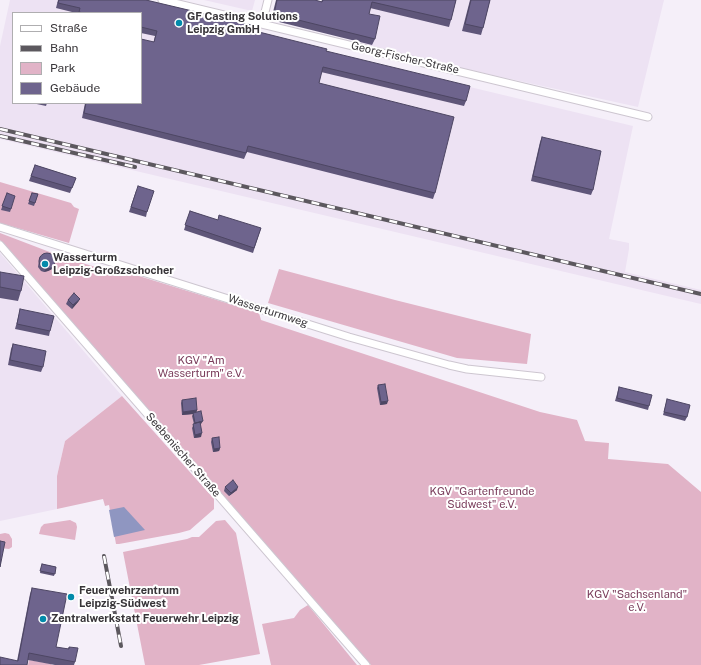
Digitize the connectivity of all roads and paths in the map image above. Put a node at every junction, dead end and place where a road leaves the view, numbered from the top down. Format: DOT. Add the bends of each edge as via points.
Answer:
graph roads {
  1 [pos="162,0"];
  2 [pos="268,0"];
  3 [pos="262,24"];
  4 [pos="648,117"];
  5 [pos="0,227"];
  6 [pos="0,245"];
  7 [pos="541,377"];
  8 [pos="366,665"];
  1 -- 3 [label="street, Georg-Fischer-Straße"];
  2 -- 3 [label="street"];
  3 -- 4 [label="street, Georg-Fischer-Straße"];
  5 -- 7 [label="street, Wasserturmweg" via="349,337 449,365"];
  6 -- 8 [label="street, Seebenischer Straße"];
}
